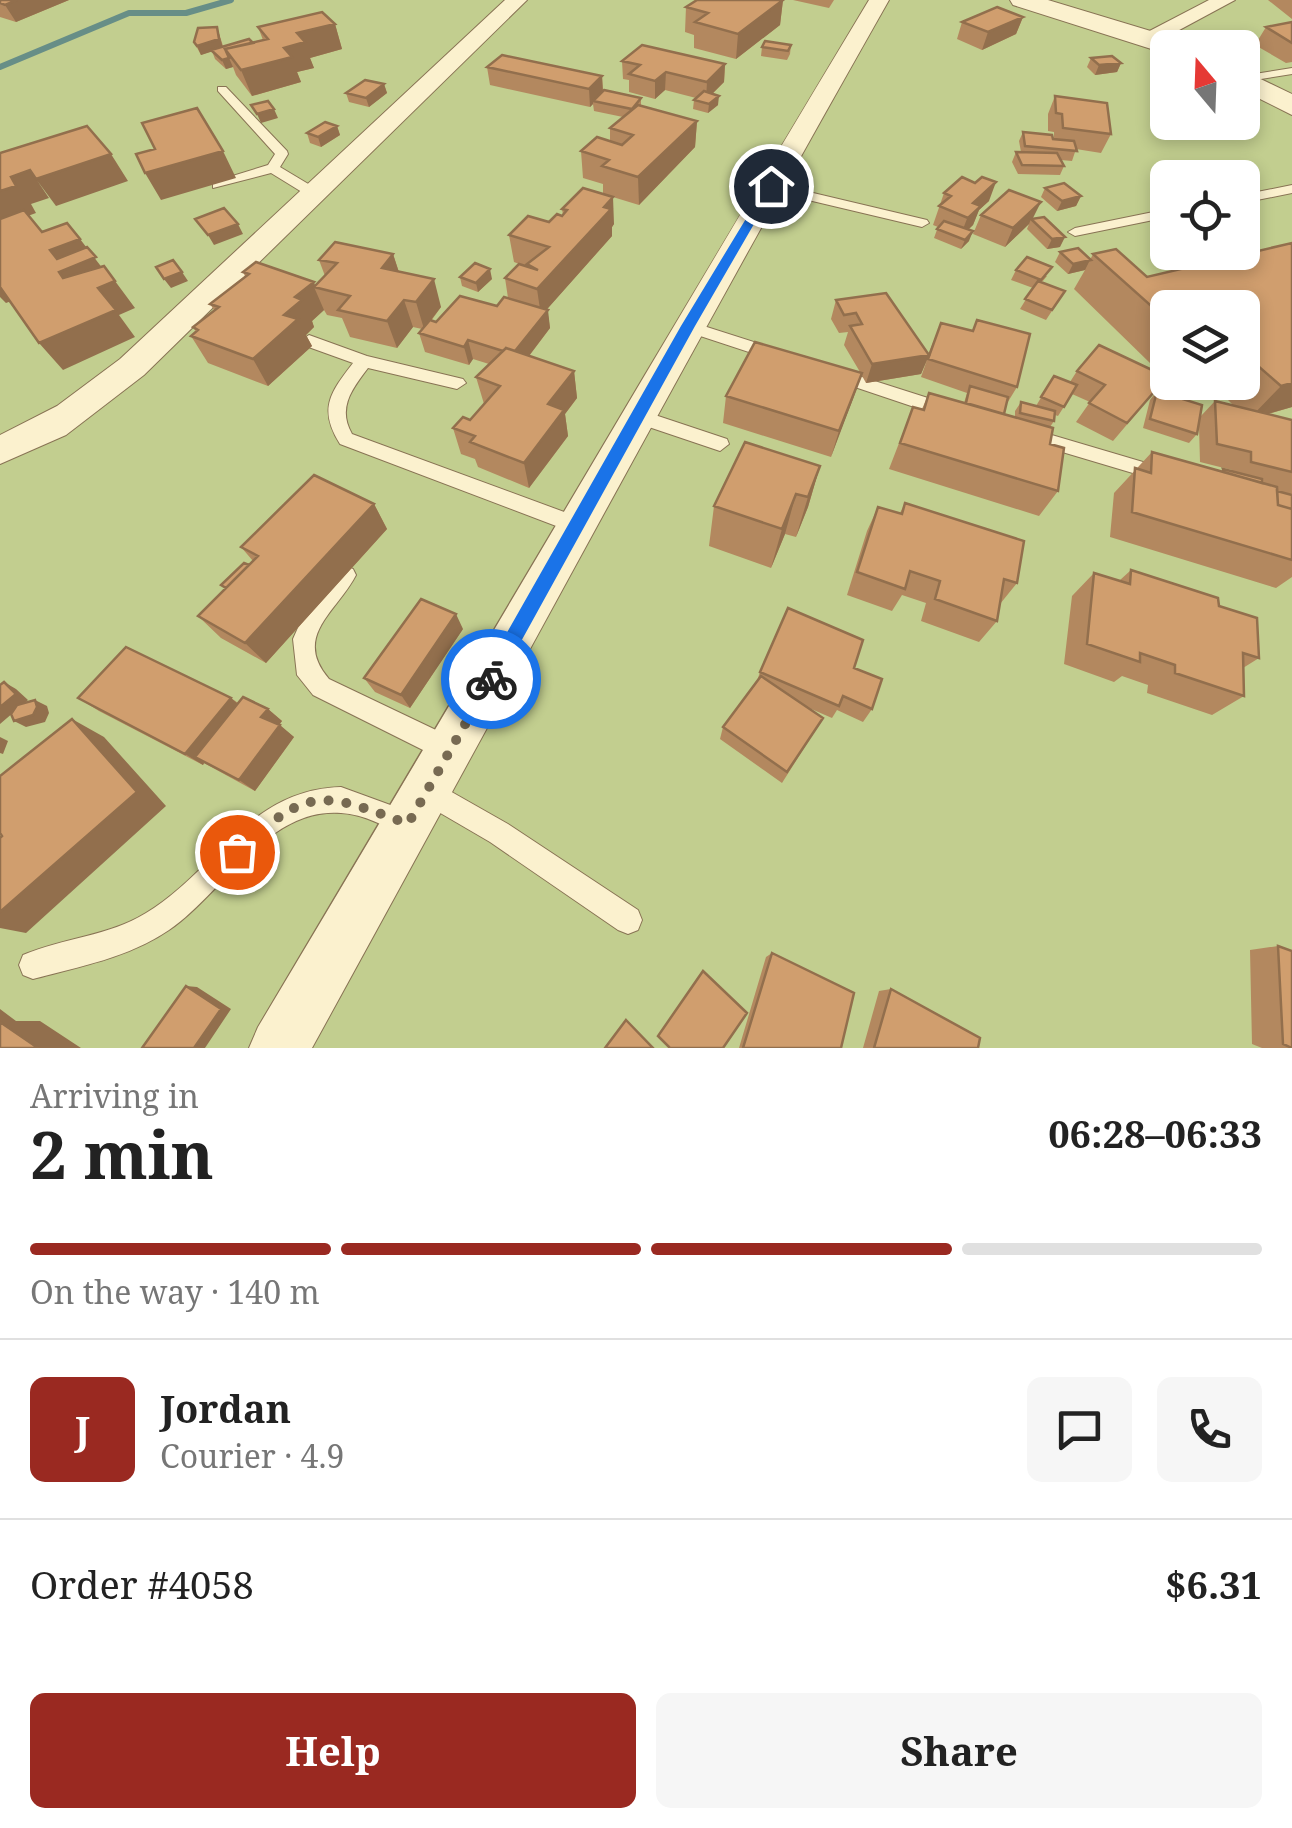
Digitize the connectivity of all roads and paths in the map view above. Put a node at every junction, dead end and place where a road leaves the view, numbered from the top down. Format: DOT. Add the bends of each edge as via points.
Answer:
graph roads {
  1 [pos="517,0"];
  2 [pos="879,0"];
  3 [pos="1022,0"];
  4 [pos="1225,0"];
  5 [pos="1149,37"];
  6 [pos="1292,72"];
  7 [pos="1260,77"];
  8 [pos="1260,88"];
  9 [pos="222,89"];
  10 [pos="1292,106"];
  11 [pos="273,168"];
  12 [pos="218,185"];
  13 [pos="771,186"];
  14 [pos="1292,189"];
  15 [pos="315,194"];
  16 [pos="1260,195"];
  17 [pos="1150,217"];
  18 [pos="922,223"];
  19 [pos="1075,232"];
  20 [pos="688,326"];
  21 [pos="308,341"];
  22 [pos="364,360"];
  23 [pos="801,363"];
  24 [pos="820,369"];
  25 [pos="457,382"];
  26 [pos="640,417"];
  27 [pos="968,418"];
  28 [pos="1004,428"];
  29 [pos="720,444"];
  30 [pos="0,450"];
  31 [pos="1181,480"];
  32 [pos="578,526"];
  33 [pos="346,576"];
  34 [pos="450,750"];
  35 [pos="417,807"];
  36 [pos="628,920"];
  37 [pos="33,965"];
  38 [pos="279,1048"];
  1 -- 15 [label="street"];
  2 -- 13 [label="street"];
  3 -- 5 [label="street"];
  4 -- 5 [label="street"];
  6 -- 7 [label="lane"];
  8 -- 10 [label="street"];
  9 -- 11 [label="lane" via="282,154"];
  11 -- 12 [label="lane"];
  11 -- 15 [label="lane"];
  13 -- 18 [label="lane"];
  13 -- 20 [label="street"];
  14 -- 16 [label="lane"];
  15 -- 30 [label="street" via="132,368 70,416"];
  17 -- 19 [label="lane"];
  20 -- 23 [label="lane"];
  20 -- 26 [label="street"];
  21 -- 22 [label="lane"];
  22 -- 25 [label="lane"];
  22 -- 32 [label="lane" via="336,402 346,439"];
  24 -- 27 [label="lane"];
  26 -- 29 [label="lane"];
  26 -- 32 [label="street"];
  28 -- 31 [label="lane"];
  32 -- 34 [label="street"];
  33 -- 34 [label="lane" via="316,612 304,639 305,668 321,687"];
  34 -- 35 [label="street"];
  35 -- 36 [label="lane" via="516,844"];
  35 -- 37 [label="lane" via="309,800 263,828 159,922 112,944"];
  35 -- 38 [label="street"];
}
